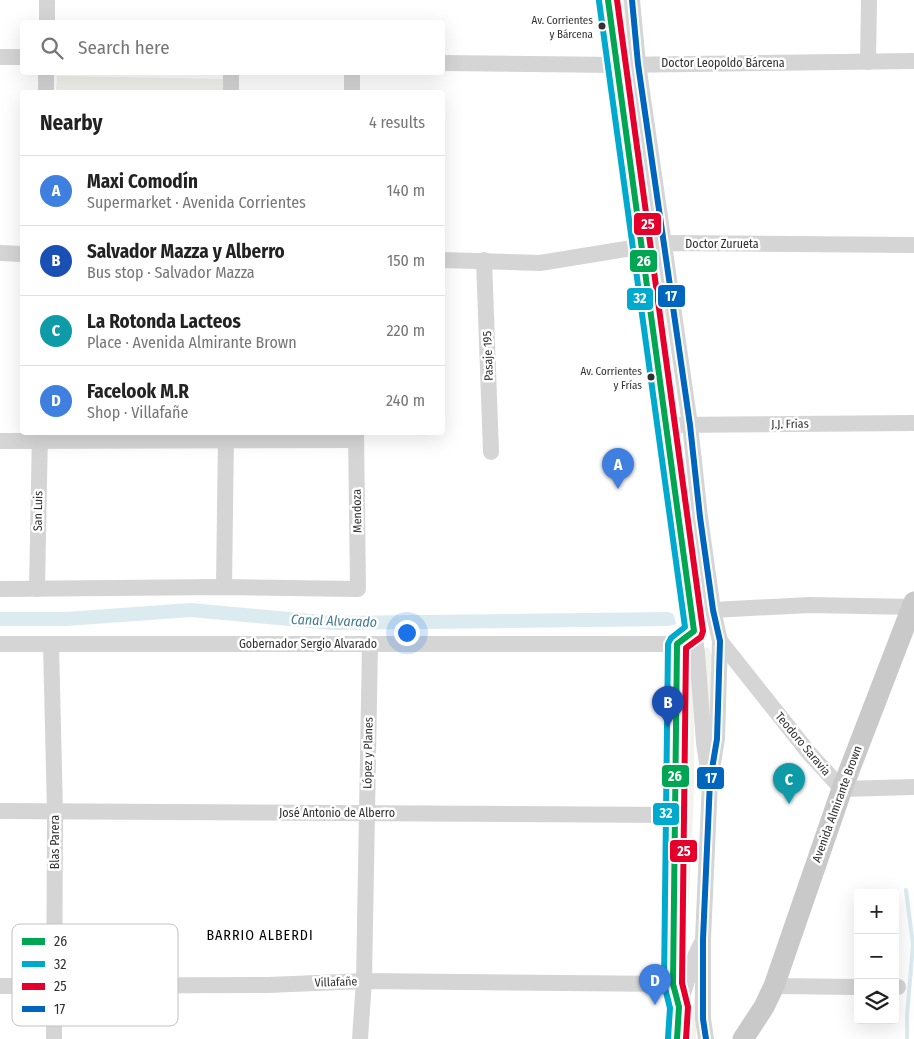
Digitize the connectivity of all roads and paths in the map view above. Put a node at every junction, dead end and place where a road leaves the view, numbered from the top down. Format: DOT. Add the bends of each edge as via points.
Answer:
graph roads {
  1 [pos="48,0"];
  2 [pos="608,0"];
  3 [pos="632,0"];
  4 [pos="869,0"];
  5 [pos="47,20"];
  6 [pos="0,57"];
  7 [pos="20,57"];
  8 [pos="914,61"];
  9 [pos="868,62"];
  10 [pos="445,63"];
  11 [pos="638,64"];
  12 [pos="616,65"];
  13 [pos="46,75"];
  14 [pos="231,75"];
  15 [pos="352,75"];
  16 [pos="46,90"];
  17 [pos="231,90"];
  18 [pos="352,90"];
  19 [pos="663,244"];
  20 [pos="914,245"];
  21 [pos="641,246"];
  22 [pos="0,253"];
  23 [pos="20,254"];
  24 [pos="445,260"];
  25 [pos="484,260"];
  26 [pos="914,423"];
  27 [pos="665,425"];
  28 [pos="690,426"];
  29 [pos="226,436"];
  30 [pos="356,436"];
  31 [pos="40,437"];
  32 [pos="0,441"];
  33 [pos="491,452"];
  34 [pos="224,587"];
  35 [pos="0,589"];
  36 [pos="37,589"];
  37 [pos="913,606"];
  38 [pos="713,610"];
  39 [pos="694,631"];
  40 [pos="720,641"];
  41 [pos="0,644"];
  42 [pos="51,644"];
  43 [pos="370,644"];
  44 [pos="677,644"];
  45 [pos="710,781"];
  46 [pos="914,787"];
  47 [pos="842,789"];
  48 [pos="0,812"];
  49 [pos="55,812"];
  50 [pos="366,813"];
  51 [pos="674,815"];
  52 [pos="54,924"];
  53 [pos="703,940"];
  54 [pos="364,981"];
  55 [pos="673,984"];
  56 [pos="178,985"];
  57 [pos="774,986"];
  58 [pos="854,987"];
  59 [pos="678,1007"];
  60 [pos="764,1007"];
  61 [pos="54,1026"];
  62 [pos="54,1039"];
  63 [pos="360,1039"];
  64 [pos="677,1039"];
  65 [pos="706,1039"];
  66 [pos="743,1039"];
  67 [pos="758,1039"];
  1 -- 5 [label="street"];
  2 -- 12 [label="street"];
  3 -- 11 [label="street"];
  4 -- 9 [label="street"];
  6 -- 7 [label="street"];
  8 -- 9 [label="street, Doctor Leopoldo Bárcena"];
  9 -- 11 [label="street, Doctor Leopoldo Bárcena"];
  10 -- 12 [label="street, Doctor Leopoldo Bárcena"];
  11 -- 12 [label="street, Doctor Leopoldo Bárcena"];
  11 -- 19 [label="street"];
  12 -- 21 [label="street"];
  13 -- 16 [label="street"];
  14 -- 17 [label="street"];
  15 -- 18 [label="street"];
  19 -- 20 [label="street, Doctor Zurueta"];
  19 -- 21 [label="street, Doctor Zurueta"];
  19 -- 28 [label="street"];
  21 -- 25 [label="street, Doctor Zurueta" via="540,263"];
  21 -- 27 [label="street"];
  22 -- 23 [label="street"];
  24 -- 25 [label="street, Doctor Zurueta"];
  25 -- 33 [label="street, Pasaje 195"];
  26 -- 28 [label="street, J.J. Frias"];
  27 -- 28 [label="street, J.J. Frias"];
  27 -- 39 [label="street"];
  28 -- 38 [label="street"];
  29 -- 30 [label="street"];
  29 -- 31 [label="street"];
  29 -- 34 [label="street"];
  30 -- 34 [label="street, Mendoza" via="358,589"];
  31 -- 32 [label="street"];
  31 -- 36 [label="street, San Luis"];
  34 -- 36 [label="street"];
  35 -- 36 [label="street"];
  37 -- 38 [label="street" via="808,605"];
  37 -- 47 [label="main road, Avenida Almirante Brown"];
  38 -- 40 [label="street"];
  39 -- 44 [label="street"];
  39 -- 45 [label="street"];
  40 -- 45 [label="street" via="717,739"];
  40 -- 47 [label="street, Teodoro Saravia" via="809,754"];
  41 -- 42 [label="street, Gobernador Sergio Alvarado"];
  42 -- 43 [label="street, Gobernador Sergio Alvarado"];
  42 -- 49 [label="street, Blas Parera"];
  43 -- 44 [label="street, Gobernador Sergio Alvarado"];
  43 -- 50 [label="street, López y Planes"];
  44 -- 51 [label="street"];
  45 -- 53 [label="street"];
  46 -- 47 [label="street"];
  47 -- 57 [label="main road, Avenida Almirante Brown"];
  48 -- 49 [label="street, José Antonio de Alberro"];
  49 -- 50 [label="street, José Antonio de Alberro"];
  49 -- 52 [label="street, Blas Parera"];
  50 -- 51 [label="street, José Antonio de Alberro"];
  50 -- 54 [label="street, López y Planes"];
  51 -- 55 [label="street"];
  53 -- 59 [label="street"];
  53 -- 65 [label="street"];
  54 -- 55 [label="street, Villafañe"];
  54 -- 56 [label="street, Villafañe"];
  54 -- 63 [label="street, López y Planes"];
  55 -- 59 [label="street"];
  57 -- 58 [label="street"];
  57 -- 60 [label="main road, Avenida Almirante Brown"];
  59 -- 64 [label="street"];
  60 -- 66 [label="main road"];
  60 -- 67 [label="main road"];
  61 -- 62 [label="street, Blas Parera"];
}
